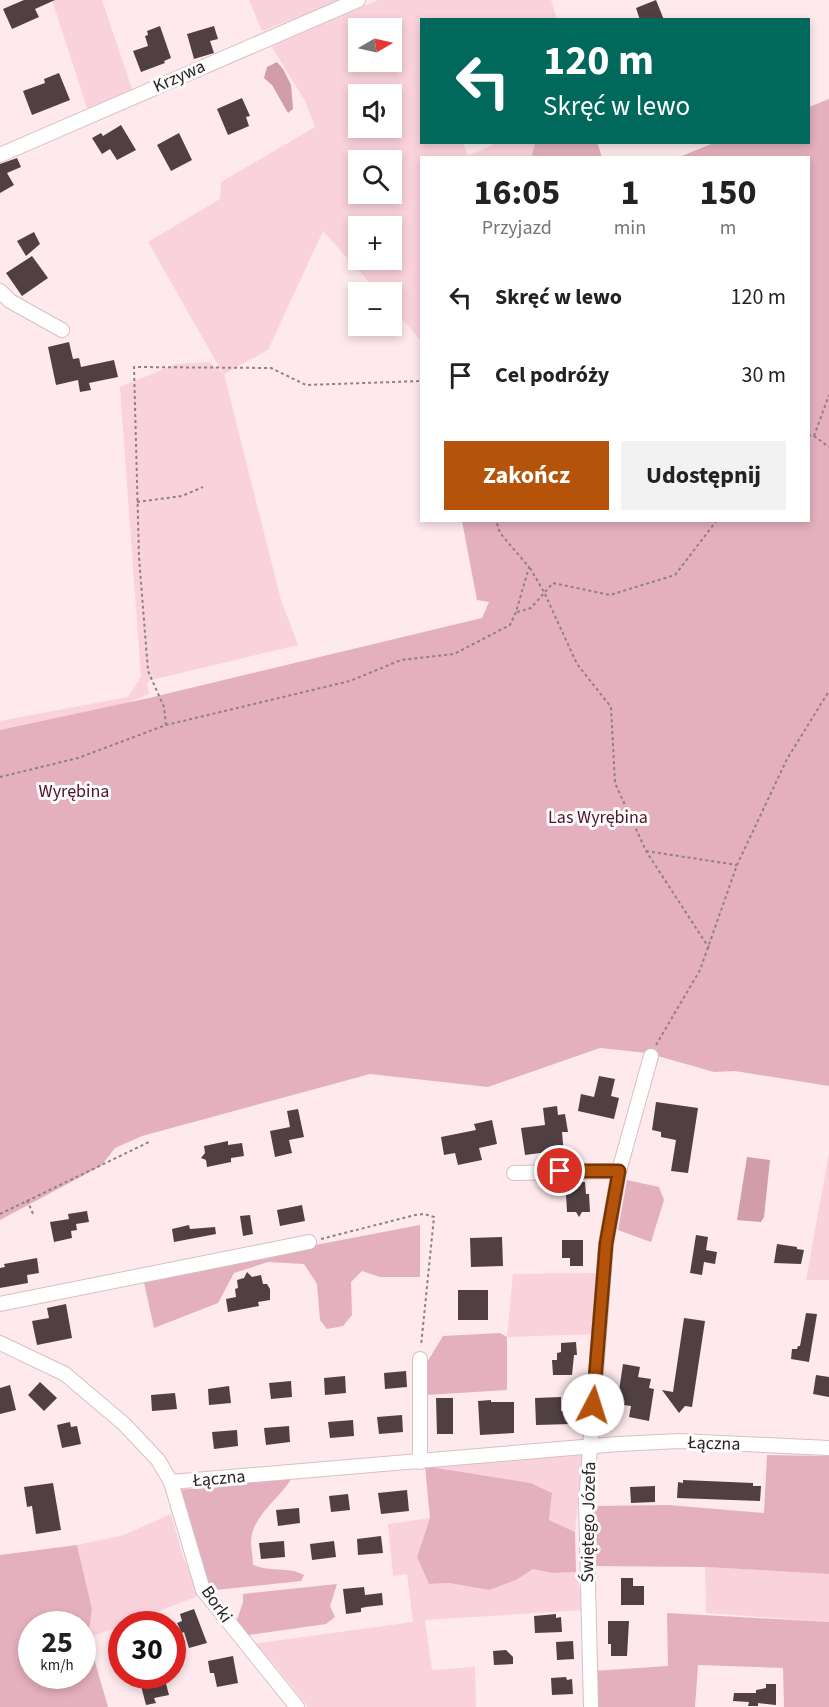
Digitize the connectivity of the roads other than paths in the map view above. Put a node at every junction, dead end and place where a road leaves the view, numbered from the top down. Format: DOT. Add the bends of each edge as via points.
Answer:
graph roads {
  1 [pos="358,0"];
  2 [pos="0,155"];
  3 [pos="0,291"];
  4 [pos="62,330"];
  5 [pos="651,1056"];
  6 [pos="619,1171"];
  7 [pos="514,1173"];
  8 [pos="309,1242"];
  9 [pos="0,1304"];
  10 [pos="0,1343"];
  11 [pos="420,1359"];
  12 [pos="589,1448"];
  13 [pos="829,1448"];
  14 [pos="420,1462"];
  15 [pos="171,1482"];
  16 [pos="297,1707"];
  17 [pos="591,1707"];
  1 -- 2 [label="street, Krzywa"];
  3 -- 4 [label="street" via="10,301"];
  5 -- 6 [label="street, Świętego Józefa"];
  6 -- 7 [label="street"];
  6 -- 12 [label="street, Świętego Józefa" via="606,1244"];
  8 -- 9 [label="street"];
  10 -- 15 [label="street, Łączna" via="64,1374 124,1424 158,1460"];
  11 -- 14 [label="street"];
  12 -- 13 [label="street, Łączna" via="679,1441"];
  12 -- 14 [label="street, Łączna"];
  12 -- 17 [label="street, Świętego Józefa" via="585,1538"];
  14 -- 15 [label="street, Łączna"];
  15 -- 16 [label="street, Borki" via="203,1590"];
}
